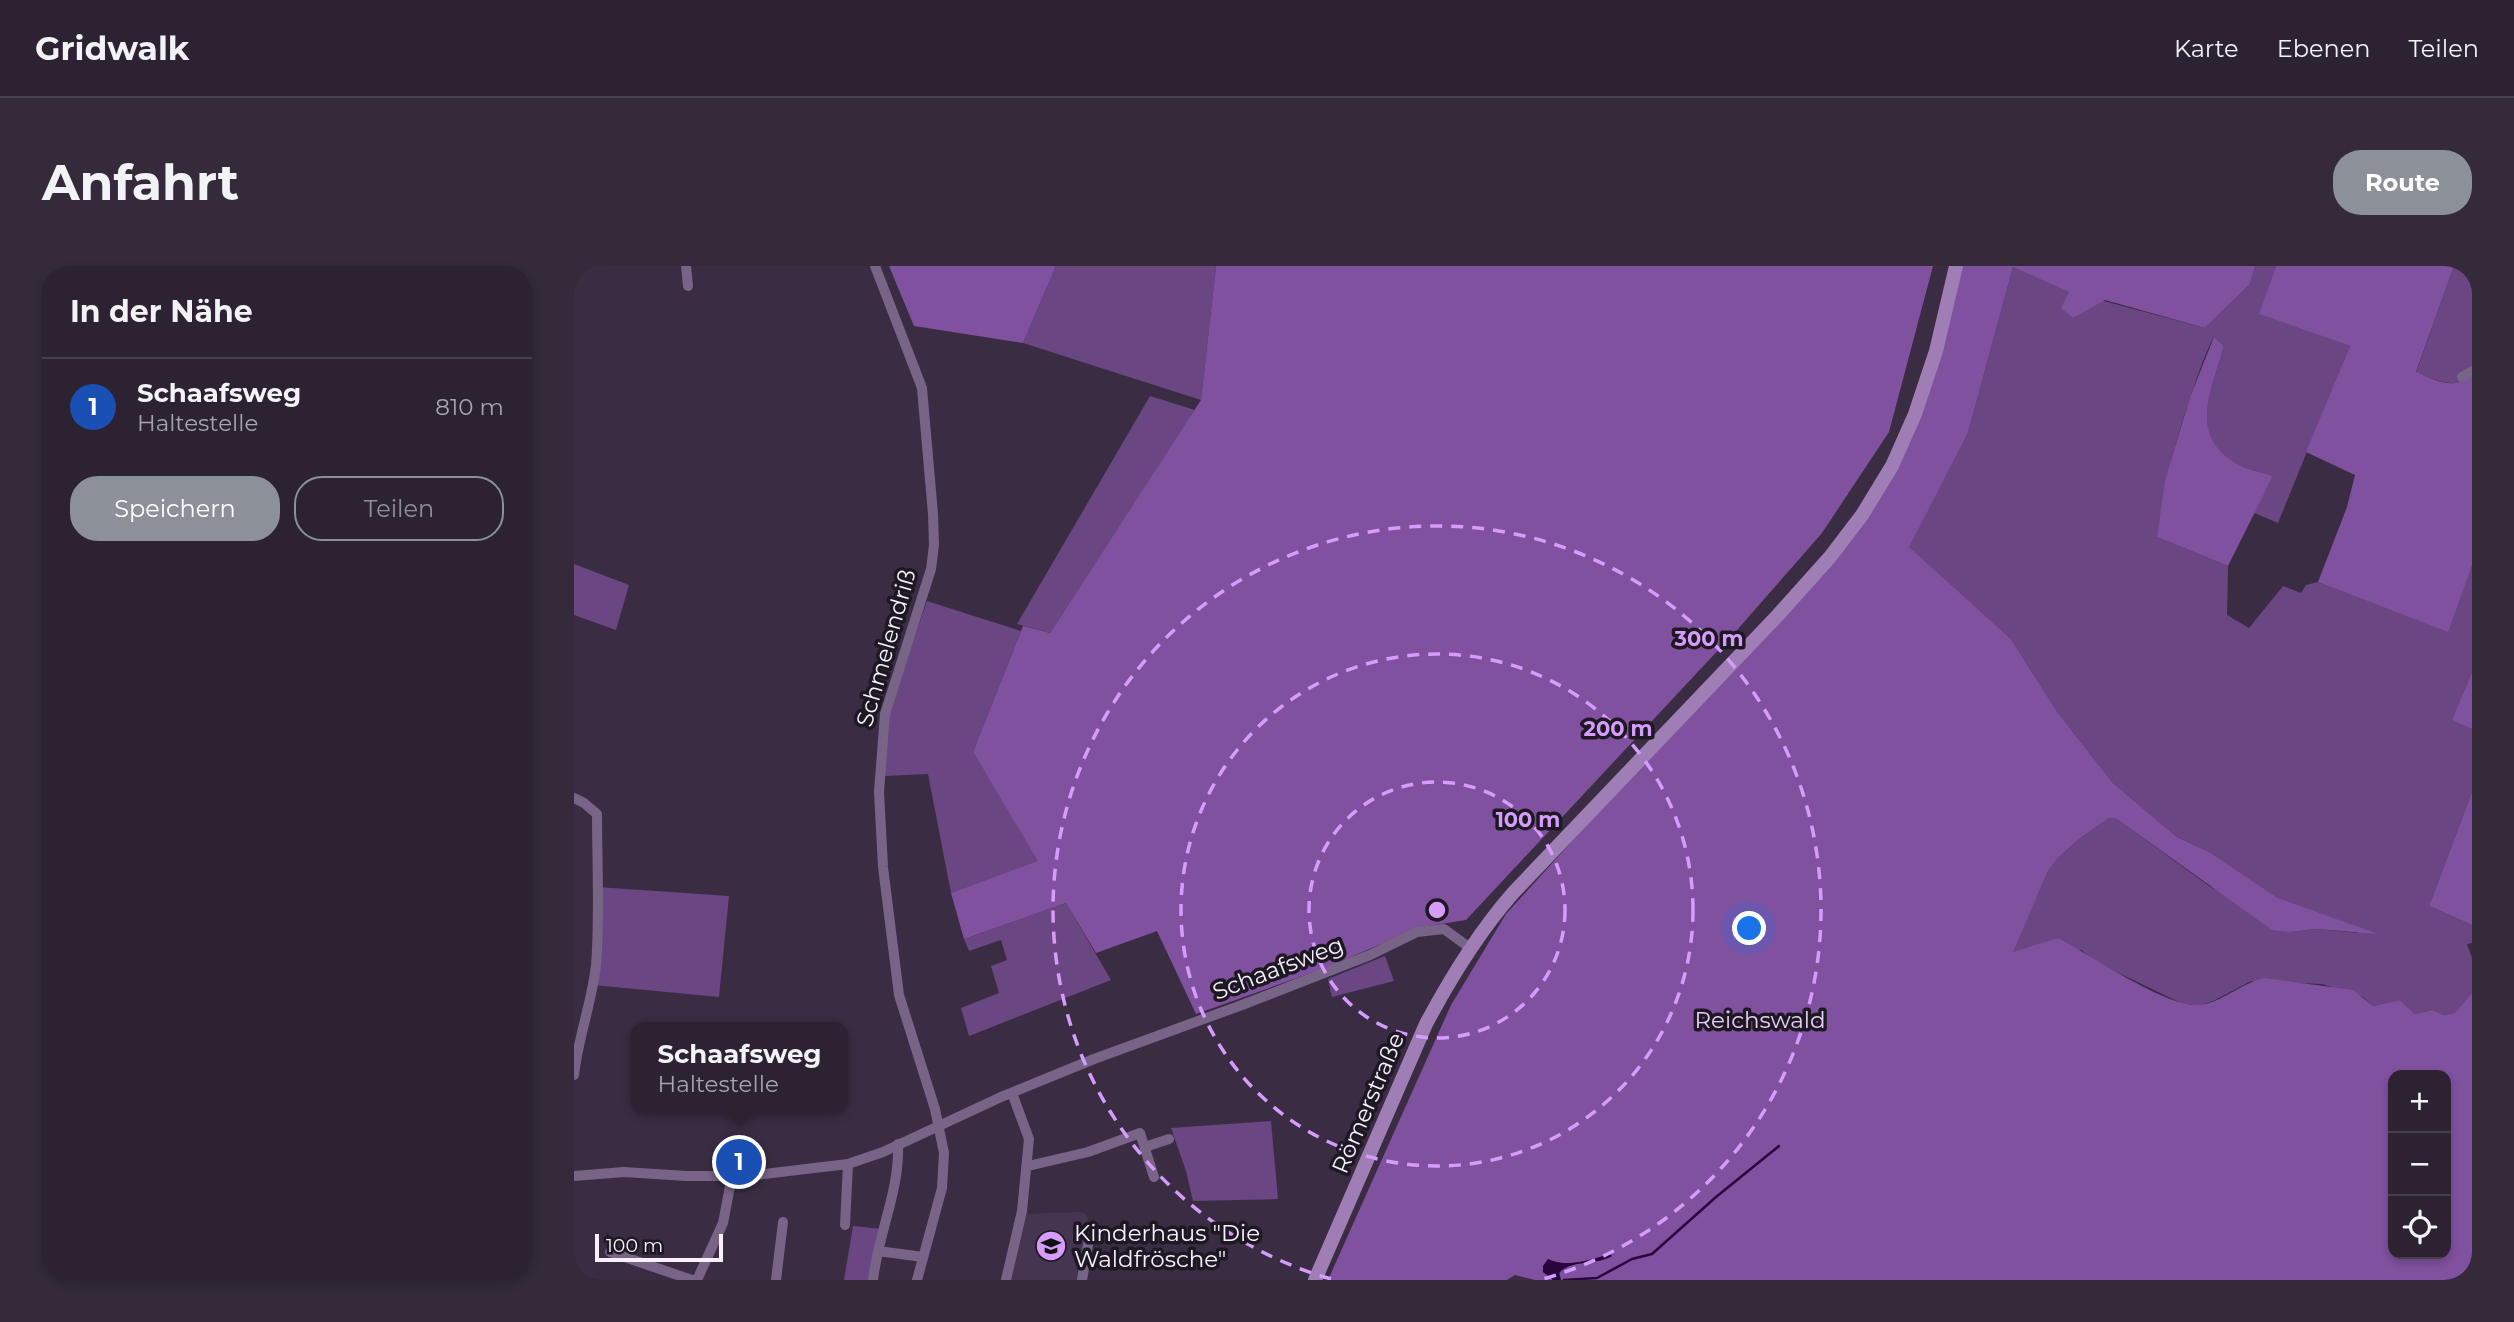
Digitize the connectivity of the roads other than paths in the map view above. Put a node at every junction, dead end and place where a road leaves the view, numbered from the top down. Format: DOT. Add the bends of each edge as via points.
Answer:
graph roads {
  1 [pos="686,266"];
  2 [pos="875,266"];
  3 [pos="1956,266"];
  4 [pos="688,286"];
  5 [pos="2472,371"];
  6 [pos="2462,377"];
  7 [pos="574,798"];
  8 [pos="1470,948"];
  9 [pos="574,1075"];
  10 [pos="1012,1093"];
  11 [pos="938,1127"];
  12 [pos="1169,1139"];
  13 [pos="898,1144"];
  14 [pos="1145,1147"];
  15 [pos="848,1164"];
  16 [pos="1028,1167"];
  17 [pos="574,1176"];
  18 [pos="733,1177"];
  19 [pos="1154,1177"];
  20 [pos="783,1222"];
  21 [pos="845,1225"];
  22 [pos="1089,1239"];
  23 [pos="878,1251"];
  24 [pos="610,1252"];
  25 [pos="923,1257"];
  26 [pos="694,1280"];
  27 [pos="776,1280"];
  28 [pos="873,1280"];
  29 [pos="917,1280"];
  30 [pos="1006,1280"];
  31 [pos="1082,1280"];
  32 [pos="1315,1280"];
  1 -- 4 [label="street"];
  2 -- 11 [label="street, Schmelendriß" via="922,388 933,514 931,569 885,714 879,792 899,995"];
  3 -- 8 [label="main road, Römerstraße" via="1915,414 1892,466 1862,515 1830,558 1513,893"];
  5 -- 6 [label="street"];
  7 -- 9 [label="street" via="597,814 596,965"];
  8 -- 10 [label="street, Schaafsweg" via="1444,929 1417,932 1370,955"];
  8 -- 32 [label="main road, Römerstraße" via="1417,1045"];
  10 -- 11 [label="street, Schaafsweg"];
  10 -- 16 [label="street" via="1029,1139"];
  11 -- 13 [label="street, Schaafsweg"];
  11 -- 25 [label="street, Schmelendriß" via="945,1168"];
  12 -- 14 [label="street"];
  13 -- 15 [label="street, Schaafsweg"];
  13 -- 23 [label="street"];
  14 -- 16 [label="street" via="1140,1133"];
  14 -- 19 [label="street"];
  15 -- 18 [label="street, Schaafsweg"];
  15 -- 21 [label="street"];
  16 -- 30 [label="street"];
  17 -- 18 [label="street, Schaafsweg" via="624,1172"];
  18 -- 26 [label="street" via="723,1223"];
  20 -- 27 [label="street"];
  22 -- 31 [label="street"];
  23 -- 25 [label="street"];
  23 -- 28 [label="street"];
  24 -- 26 [label="street"];
  25 -- 29 [label="street, Schmelendriß"];
}
